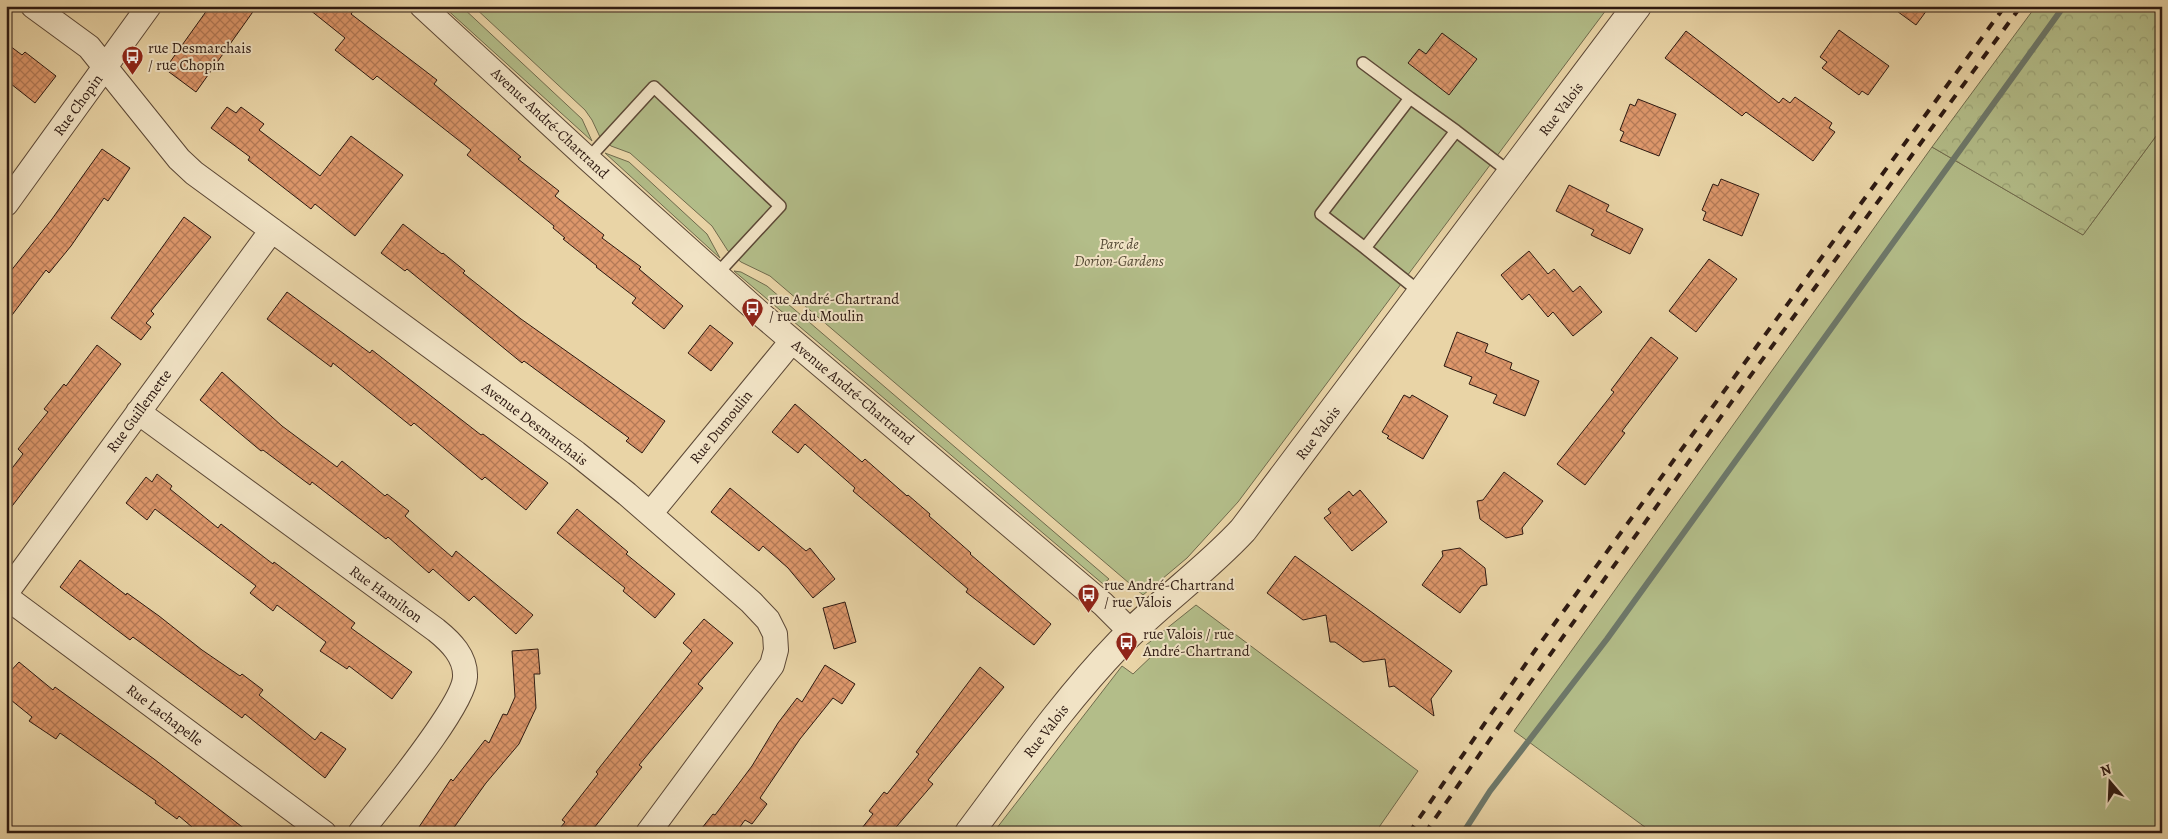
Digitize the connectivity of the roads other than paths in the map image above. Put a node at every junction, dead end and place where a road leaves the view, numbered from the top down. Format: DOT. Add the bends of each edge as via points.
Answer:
graph roads {
  1 [pos="33,6"];
  2 [pos="149,6"];
  3 [pos="422,6"];
  4 [pos="1637,6"];
  5 [pos="1363,63"];
  6 [pos="105,68"];
  7 [pos="1410,98"];
  8 [pos="1456,131"];
  9 [pos="588,159"];
  10 [pos="1512,174"];
  11 [pos="6,204"];
  12 [pos="272,230"];
  13 [pos="1365,248"];
  14 [pos="717,274"];
  15 [pos="1422,294"];
  16 [pos="792,341"];
  17 [pos="138,412"];
  18 [pos="650,514"];
  19 [pos="6,592"];
  20 [pos="6,597"];
  21 [pos="1131,632"];
  22 [pos="324,833"];
  23 [pos="360,833"];
  24 [pos="648,833"];
  25 [pos="969,833"];
  1 -- 6 [label="street, Avenue Desmarchais" via="89,47"];
  2 -- 6 [label="street, Rue Chopin"];
  3 -- 9 [label="street, Avenue André-Chartrand"];
  4 -- 10 [label="street, Rue Valois"];
  5 -- 7 [label="lane"];
  6 -- 11 [label="street, Rue Chopin"];
  6 -- 12 [label="street, Avenue Desmarchais" via="185,166"];
  7 -- 8 [label="lane"];
  7 -- 13 [label="lane" via="1321,214"];
  8 -- 10 [label="lane"];
  8 -- 13 [label="lane"];
  9 -- 14 [label="street, Avenue André-Chartrand"];
  9 -- 14 [label="lane" via="654,87 780,206"];
  10 -- 15 [label="street, Rue Valois"];
  12 -- 17 [label="street, Rue Guillemette"];
  12 -- 18 [label="street, Avenue Desmarchais" via="576,453"];
  13 -- 15 [label="lane"];
  14 -- 16 [label="street, Avenue André-Chartrand"];
  15 -- 21 [label="street, Rue Valois" via="1243,530 1196,578"];
  16 -- 18 [label="street, Rue Dumoulin"];
  16 -- 21 [label="street, Avenue André-Chartrand" via="1103,604"];
  17 -- 19 [label="street, Rue Guillemette"];
  17 -- 23 [label="street, Rue Hamilton" via="436,630 462,659 464,684 452,710"];
  18 -- 24 [label="street, Avenue Desmarchais" via="761,612 772,626 776,650 766,674"];
  20 -- 22 [label="street, Rue Lachapelle"];
  21 -- 25 [label="street, Rue Valois" via="1086,681"];
}
